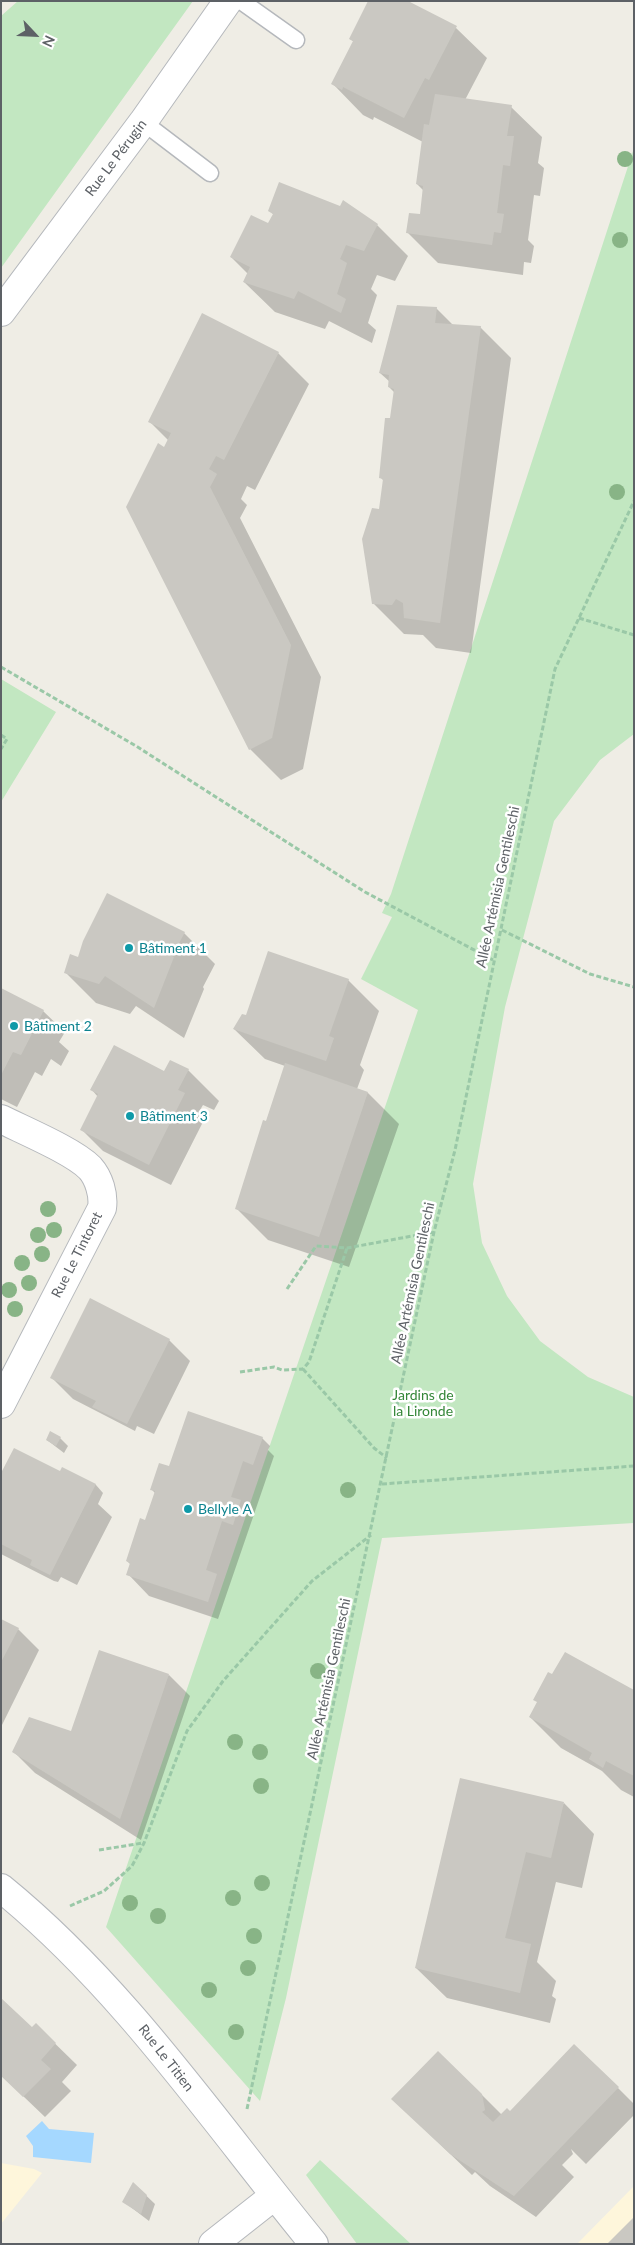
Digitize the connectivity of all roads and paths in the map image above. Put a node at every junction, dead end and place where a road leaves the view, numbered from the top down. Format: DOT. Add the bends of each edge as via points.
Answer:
graph roads {
  1 [pos="228,1"];
  2 [pos="241,1"];
  3 [pos="296,40"];
  4 [pos="143,122"];
  5 [pos="210,173"];
  6 [pos="1,312"];
  7 [pos="634,501"];
  8 [pos="579,618"];
  9 [pos="634,635"];
  10 [pos="1,667"];
  11 [pos="1,735"];
  12 [pos="1,748"];
  13 [pos="502,930"];
  14 [pos="493,960"];
  15 [pos="634,987"];
  16 [pos="1,1119"];
  17 [pos="434,1232"];
  18 [pos="347,1248"];
  19 [pos="287,1289"];
  20 [pos="303,1369"];
  21 [pos="240,1372"];
  22 [pos="1,1404"];
  23 [pos="387,1458"];
  24 [pos="634,1466"];
  25 [pos="382,1484"];
  26 [pos="371,1535"];
  27 [pos="144,1843"];
  28 [pos="99,1850"];
  29 [pos="1,1888"];
  30 [pos="70,1906"];
  31 [pos="246,2112"];
  32 [pos="274,2196"];
  33 [pos="213,2244"];
  34 [pos="314,2244"];
  1 -- 4 [label="street, Rue Le Pérugin"];
  2 -- 3 [label="lane"];
  4 -- 5 [label="lane"];
  4 -- 6 [label="street, Rue Le Pérugin"];
  7 -- 8 [label="path, Allée Artémisia Gentileschi"];
  8 -- 9 [label="path"];
  8 -- 13 [label="path, Allée Artémisia Gentileschi" via="555,669"];
  10 -- 14 [label="path" via="136,746 365,892"];
  11 -- 12 [label="path" via="7,739"];
  13 -- 14 [label="path, Allée Artémisia Gentileschi"];
  13 -- 15 [label="path" via="590,974"];
  14 -- 17 [label="path, Allée Artémisia Gentileschi" via="455,1150"];
  16 -- 22 [label="street, Rue Le Tintoret" via="76,1157 91,1169 103,1198 102,1208"];
  17 -- 18 [label="path"];
  17 -- 23 [label="path, Allée Artémisia Gentileschi"];
  18 -- 19 [label="path" via="316,1246"];
  18 -- 20 [label="path" via="309,1362"];
  20 -- 21 [label="path" via="282,1370 274,1366"];
  20 -- 23 [label="path" via="374,1448"];
  23 -- 25 [label="path, Allée Artémisia Gentileschi"];
  24 -- 25 [label="path"];
  25 -- 26 [label="path, Allée Artémisia Gentileschi"];
  26 -- 27 [label="path" via="312,1581 223,1681 187,1731"];
  26 -- 31 [label="path, Allée Artémisia Gentileschi"];
  27 -- 28 [label="path"];
  27 -- 30 [label="path" via="132,1866 104,1891"];
  29 -- 32 [label="street, Rue Le Titien" via="85,1964 132,2016"];
  32 -- 33 [label="street"];
  32 -- 34 [label="street, Rue Le Titien"];
}
